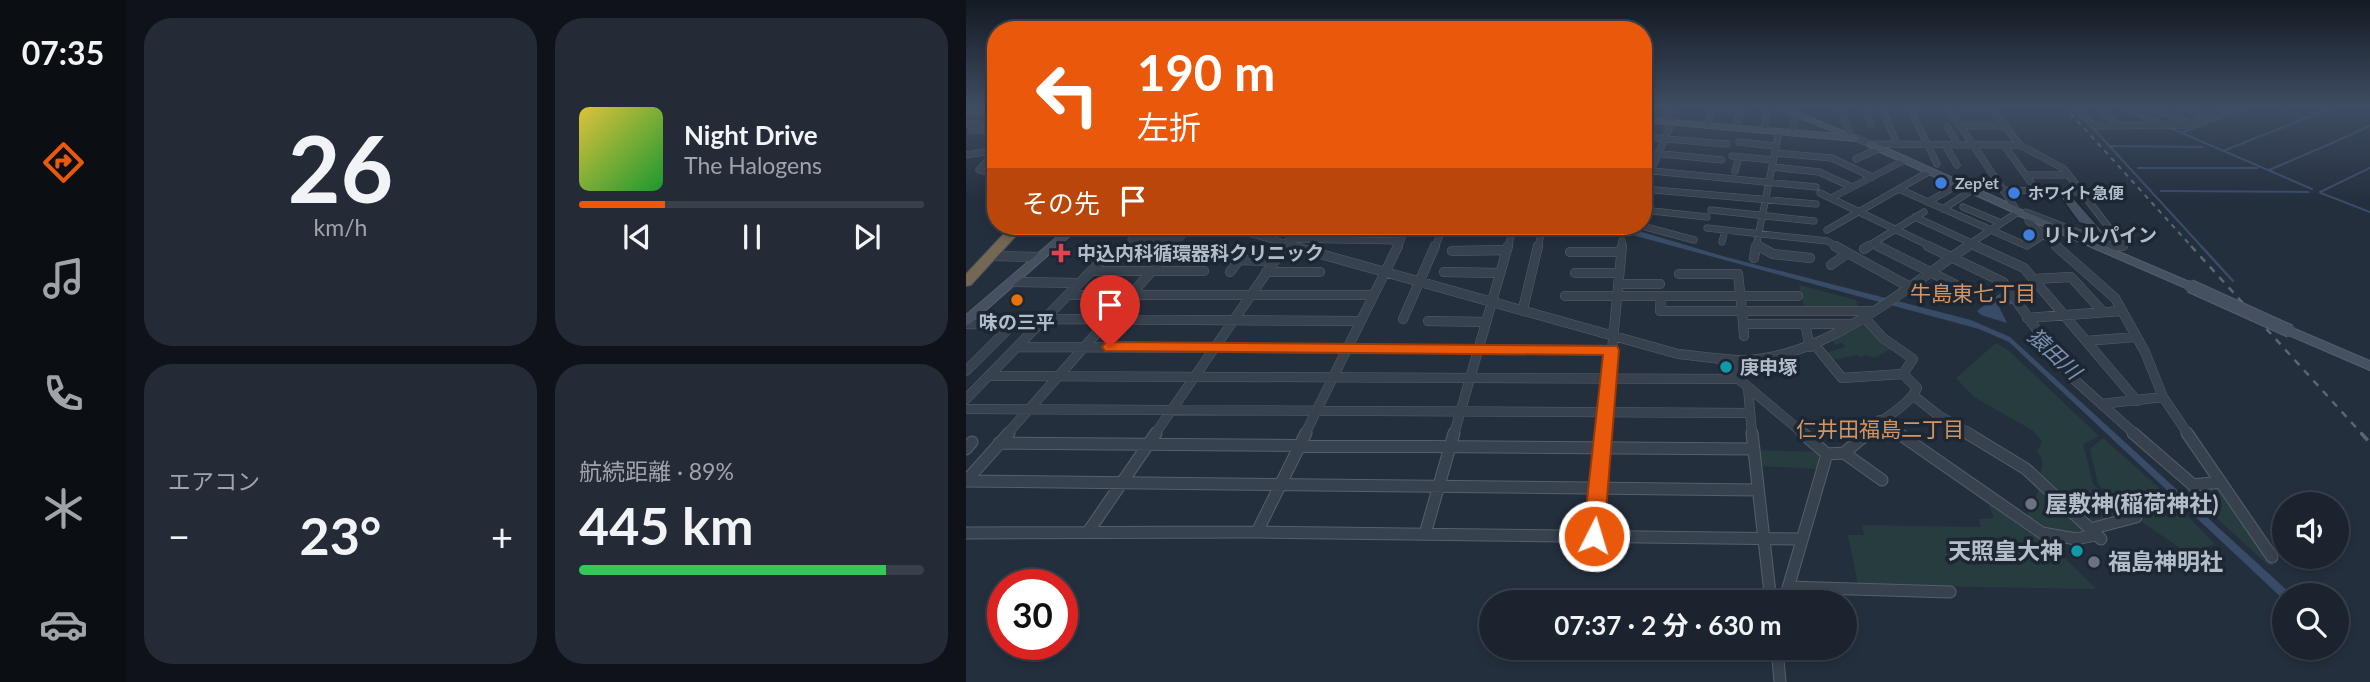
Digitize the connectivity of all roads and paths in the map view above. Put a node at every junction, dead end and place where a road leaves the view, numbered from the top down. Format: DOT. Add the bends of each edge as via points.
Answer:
graph roads {
  1 [pos="1653,138"];
  2 [pos="1778,138"];
  3 [pos="1855,138"];
  4 [pos="1895,138"];
  5 [pos="1924,138"];
  6 [pos="1954,138"];
  7 [pos="1968,138"];
  8 [pos="2014,138"];
  9 [pos="1666,139"];
  10 [pos="1739,142"];
  11 [pos="1727,144"];
  12 [pos="1898,144"];
  13 [pos="1927,145"];
  14 [pos="1945,145"];
  15 [pos="1958,145"];
  16 [pos="1973,145"];
  17 [pos="2004,145"];
  18 [pos="2020,145"];
  19 [pos="1875,146"];
  20 [pos="987,152"];
  21 [pos="966,153"];
  22 [pos="1652,153"];
  23 [pos="1658,154"];
  24 [pos="1774,156"];
  25 [pos="1856,159"];
  26 [pos="1722,160"];
  27 [pos="1905,160"];
  28 [pos="987,161"];
  29 [pos="1652,163"];
  30 [pos="1957,165"];
  31 [pos="1934,168"];
  32 [pos="1652,170"];
  33 [pos="1735,170"];
  34 [pos="987,172"];
  35 [pos="2026,175"];
  36 [pos="2069,176"];
  37 [pos="1872,177"];
  38 [pos="1768,182"];
  39 [pos="1959,184"];
  40 [pos="1852,187"];
  41 [pos="1899,189"];
  42 [pos="1652,190"];
  43 [pos="1972,190"];
  44 [pos="2003,190"];
  45 [pos="2037,191"];
  46 [pos="2081,191"];
  47 [pos="1765,198"];
  48 [pos="1831,198"];
  49 [pos="1928,202"];
  50 [pos="1816,204"];
  51 [pos="1963,207"];
  52 [pos="1943,209"];
  53 [pos="1652,210"];
  54 [pos="1860,211"];
  55 [pos="2016,211"];
  56 [pos="1763,215"];
  57 [pos="2029,217"];
  58 [pos="1814,221"];
  59 [pos="2001,223"];
  60 [pos="1652,228"];
  61 [pos="1707,228"];
  62 [pos="1895,229"];
  63 [pos="1725,230"];
  64 [pos="1827,230"];
  65 [pos="1991,230"];
  66 [pos="1759,234"];
  67 [pos="1010,235"];
  68 [pos="1066,235"];
  69 [pos="1183,235"];
  70 [pos="1263,235"];
  71 [pos="1292,235"];
  72 [pos="1404,235"];
  73 [pos="1440,235"];
  74 [pos="1511,235"];
  75 [pos="1541,235"];
  76 [pos="2044,235"];
  77 [pos="1131,240"];
  78 [pos="1178,240"];
  79 [pos="1694,240"];
  80 [pos="1288,241"];
  81 [pos="1401,241"];
  82 [pos="1622,241"];
  83 [pos="1722,242"];
  84 [pos="1873,243"];
  85 [pos="1972,244"];
  86 [pos="1757,246"];
  87 [pos="1864,249"];
  88 [pos="1507,250"];
  89 [pos="1169,251"];
  90 [pos="1452,251"];
  91 [pos="1225,252"];
  92 [pos="1570,252"];
  93 [pos="1620,252"];
  94 [pos="1848,253"];
  95 [pos="991,256"];
  96 [pos="1040,257"];
  97 [pos="1105,257"];
  98 [pos="1950,257"];
  99 [pos="1754,258"];
  100 [pos="1810,258"];
  101 [pos="1274,261"];
  102 [pos="1831,265"];
  103 [pos="1091,271"];
  104 [pos="1151,271"];
  105 [pos="1204,271"];
  106 [pos="1929,271"];
  107 [pos="1230,272"];
  108 [pos="1266,272"];
  109 [pos="1320,272"];
  110 [pos="1385,272"];
  111 [pos="1444,272"];
  112 [pos="1500,273"];
  113 [pos="1619,273"];
  114 [pos="1575,274"];
  115 [pos="1679,274"];
  116 [pos="2034,279"];
  117 [pos="1419,281"];
  118 [pos="966,282"];
  119 [pos="1011,282"];
  120 [pos="1080,283"];
  121 [pos="1619,284"];
  122 [pos="1660,284"];
  123 [pos="1908,286"];
  124 [pos="1130,294"];
  125 [pos="1068,295"];
  126 [pos="1374,295"];
  127 [pos="1250,296"];
  128 [pos="1564,296"];
  129 [pos="1798,296"];
  130 [pos="1618,297"];
  131 [pos="1661,297"];
  132 [pos="1741,297"];
  133 [pos="1945,300"];
  134 [pos="1492,301"];
  135 [pos="1522,309"];
  136 [pos="1742,311"];
  137 [pos="2121,311"];
  138 [pos="1870,312"];
  139 [pos="2104,313"];
  140 [pos="2064,315"];
  141 [pos="2027,318"];
  142 [pos="1403,319"];
  143 [pos="1108,320"];
  144 [pos="1233,321"];
  145 [pos="1361,321"];
  146 [pos="1428,321"];
  147 [pos="966,322"];
  148 [pos="1486,322"];
  149 [pos="1040,323"];
  150 [pos="1743,324"];
  151 [pos="1805,324"];
  152 [pos="1850,324"];
  153 [pos="1011,326"];
  154 [pos="1613,336"];
  155 [pos="1744,337"];
  156 [pos="2135,337"];
  157 [pos="2086,341"];
  158 [pos="1084,346"];
  159 [pos="1813,346"];
  160 [pos="1017,347"];
  161 [pos="1478,348"];
  162 [pos="1213,349"];
  163 [pos="1348,349"];
  164 [pos="1611,350"];
  165 [pos="1738,360"];
  166 [pos="2370,366"];
  167 [pos="966,371"];
  168 [pos="1903,374"];
  169 [pos="989,376"];
  170 [pos="1058,377"];
  171 [pos="1194,378"];
  172 [pos="1470,378"];
  173 [pos="1333,379"];
  174 [pos="1609,380"];
  175 [pos="1743,383"];
  176 [pos="1914,396"];
  177 [pos="2163,397"];
  178 [pos="966,399"];
  179 [pos="2137,401"];
  180 [pos="2101,404"];
  181 [pos="1030,408"];
  182 [pos="966,409"];
  183 [pos="1172,410"];
  184 [pos="1317,412"];
  185 [pos="1460,412"];
  186 [pos="1605,412"];
  187 [pos="1750,413"];
  188 [pos="1881,420"];
  189 [pos="999,443"];
  190 [pos="1147,445"];
  191 [pos="1299,447"];
  192 [pos="1450,448"];
  193 [pos="1602,448"];
  194 [pos="1754,449"];
  195 [pos="1844,453"];
  196 [pos="1827,454"];
  197 [pos="1882,480"];
  198 [pos="966,481"];
  199 [pos="2221,482"];
  200 [pos="1120,485"];
  201 [pos="1280,485"];
  202 [pos="1439,487"];
  203 [pos="1598,488"];
  204 [pos="1757,490"];
  205 [pos="2136,517"];
  206 [pos="1088,532"];
  207 [pos="966,533"];
  208 [pos="1257,533"];
  209 [pos="1425,534"];
  210 [pos="2096,535"];
  211 [pos="1594,536"];
  212 [pos="1762,538"];
  213 [pos="1801,540"];
  214 [pos="2272,558"];
  215 [pos="1789,587"];
  216 [pos="1769,590"];
  217 [pos="1788,590"];
  218 [pos="1950,592"];
  219 [pos="1778,660"];
  220 [pos="1780,682"];
  1 -- 9 [label="street"];
  2 -- 24 [label="street"];
  3 -- 19 [label="street"];
  4 -- 12 [label="street"];
  5 -- 13 [label="street"];
  6 -- 15 [label="street"];
  7 -- 16 [label="street"];
  8 -- 18 [label="street"];
  9 -- 11 [label="street"];
  9 -- 23 [label="street"];
  10 -- 24 [label="street"];
  12 -- 13 [label="street"];
  12 -- 19 [label="street"];
  13 -- 14 [label="street"];
  13 -- 31 [label="street"];
  14 -- 15 [label="street"];
  14 -- 30 [label="street"];
  15 -- 16 [label="street"];
  16 -- 17 [label="street"];
  16 -- 44 [label="street"];
  17 -- 18 [label="street"];
  17 -- 35 [label="street"];
  18 -- 36 [label="street"];
  19 -- 25 [label="street"];
  19 -- 27 [label="street"];
  20 -- 21 [label="street"];
  22 -- 23 [label="street"];
  23 -- 26 [label="street"];
  23 -- 29 [label="street"];
  24 -- 33 [label="street" via="1736,156"];
  24 -- 37 [label="street" via="1832,158"];
  24 -- 38 [label="street"];
  24 -- 40 [label="street"];
  27 -- 31 [label="street"];
  27 -- 37 [label="street"];
  28 -- 34 [label="street" via="979,170"];
  31 -- 39 [label="street"];
  31 -- 41 [label="street"];
  32 -- 38 [label="street"];
  35 -- 36 [label="street"];
  35 -- 45 [label="street"];
  36 -- 46 [label="street"];
  37 -- 40 [label="street"];
  38 -- 47 [label="street"];
  38 -- 48 [label="street" via="1818,190"];
  39 -- 43 [label="street"];
  39 -- 49 [label="street"];
  40 -- 48 [label="street"];
  41 -- 49 [label="street"];
  41 -- 54 [label="street"];
  42 -- 47 [label="street"];
  43 -- 52 [label="street"];
  43 -- 55 [label="street"];
  44 -- 45 [label="street"];
  44 -- 55 [label="street"];
  45 -- 46 [label="street"];
  46 -- 55 [label="street" via="2123,246"];
  47 -- 50 [label="street"];
  47 -- 56 [label="street"];
  48 -- 54 [label="street"];
  49 -- 52 [label="street"];
  51 -- 59 [label="street"];
  52 -- 65 [label="street"];
  53 -- 56 [label="street"];
  54 -- 62 [label="street"];
  54 -- 64 [label="street"];
  55 -- 57 [label="street"];
  55 -- 59 [label="street"];
  56 -- 58 [label="street"];
  56 -- 66 [label="street"];
  57 -- 76 [label="street"];
  57 -- 166 [label="street, bridge"];
  59 -- 65 [label="street"];
  60 -- 79 [label="street"];
  61 -- 63 [label="street"];
  62 -- 84 [label="street"];
  62 -- 85 [label="street" via="1920,215"];
  62 -- 98 [label="street"];
  63 -- 66 [label="street"];
  63 -- 83 [label="street"];
  65 -- 76 [label="street" via="2027,246"];
  65 -- 85 [label="street"];
  66 -- 86 [label="street"];
  66 -- 94 [label="street" via="1827,241"];
  67 -- 95 [label="highway"];
  68 -- 96 [label="street"];
  69 -- 78 [label="street"];
  70 -- 80 [label="street"];
  71 -- 80 [label="street"];
  72 -- 81 [label="street"];
  73 -- 117 [label="street"];
  74 -- 88 [label="street"];
  75 -- 135 [label="street"];
  76 -- 137 [label="street" via="2107,290"];
  77 -- 78 [label="street"];
  78 -- 89 [label="street"];
  80 -- 81 [label="street"];
  80 -- 101 [label="street"];
  80 -- 110 [label="street"];
  81 -- 110 [label="street"];
  82 -- 93 [label="street"];
  84 -- 87 [label="street"];
  84 -- 106 [label="street"];
  85 -- 98 [label="street"];
  85 -- 116 [label="street" via="2024,268"];
  86 -- 99 [label="street"];
  86 -- 100 [label="street" via="1773,254"];
  88 -- 90 [label="street"];
  88 -- 112 [label="street"];
  89 -- 91 [label="street"];
  89 -- 104 [label="street"];
  92 -- 93 [label="street"];
  93 -- 113 [label="street"];
  94 -- 102 [label="street"];
  94 -- 123 [label="street"];
  95 -- 96 [label="street"];
  95 -- 118 [label="highway"];
  96 -- 119 [label="street"];
  97 -- 103 [label="street"];
  98 -- 106 [label="street"];
  98 -- 141 [label="street" via="2003,282"];
  101 -- 107 [label="street" via="1239,260"];
  101 -- 108 [label="street"];
  103 -- 104 [label="street"];
  103 -- 120 [label="street"];
  104 -- 105 [label="street"];
  104 -- 124 [label="street"];
  106 -- 123 [label="street"];
  106 -- 133 [label="street" via="1962,288"];
  108 -- 109 [label="street"];
  108 -- 127 [label="street"];
  110 -- 117 [label="street"];
  110 -- 126 [label="street"];
  111 -- 112 [label="street"];
  112 -- 134 [label="street"];
  113 -- 114 [label="street"];
  113 -- 121 [label="street"];
  115 -- 132 [label="street" via="1738,274"];
  116 -- 139 [label="street" via="2071,277"];
  116 -- 140 [label="street"];
  117 -- 134 [label="street"];
  117 -- 142 [label="street"];
  119 -- 120 [label="street"];
  119 -- 147 [label="street"];
  120 -- 125 [label="street"];
  121 -- 122 [label="street"];
  121 -- 130 [label="street"];
  123 -- 138 [label="street"];
  124 -- 125 [label="street"];
  124 -- 127 [label="street"];
  124 -- 143 [label="street"];
  125 -- 149 [label="street"];
  126 -- 127 [label="street"];
  126 -- 145 [label="street"];
  127 -- 144 [label="street"];
  128 -- 130 [label="street"];
  129 -- 132 [label="street"];
  130 -- 131 [label="street"];
  130 -- 154 [label="street"];
  131 -- 132 [label="street"];
  131 -- 136 [label="street" via="1660,311"];
  132 -- 136 [label="street"];
  134 -- 135 [label="street"];
  134 -- 148 [label="street"];
  135 -- 154 [label="street"];
  136 -- 138 [label="street"];
  136 -- 150 [label="street"];
  137 -- 139 [label="street"];
  137 -- 156 [label="street"];
  138 -- 152 [label="street"];
  138 -- 168 [label="street" via="1883,338 1913,359"];
  139 -- 140 [label="street"];
  140 -- 141 [label="street"];
  140 -- 157 [label="street"];
  141 -- 180 [label="street" via="2068,374"];
  143 -- 144 [label="street"];
  143 -- 149 [label="street"];
  143 -- 158 [label="street"];
  144 -- 145 [label="street"];
  144 -- 162 [label="street"];
  145 -- 163 [label="street"];
  146 -- 148 [label="street"];
  147 -- 153 [label="street"];
  148 -- 161 [label="street"];
  149 -- 153 [label="street"];
  149 -- 160 [label="street"];
  150 -- 151 [label="street"];
  150 -- 155 [label="street"];
  151 -- 152 [label="street"];
  151 -- 159 [label="street"];
  152 -- 159 [label="street"];
  153 -- 167 [label="street"];
  154 -- 164 [label="street"];
  154 -- 165 [label="street" via="1678,354"];
  156 -- 157 [label="street"];
  156 -- 177 [label="street"];
  157 -- 179 [label="street"];
  158 -- 160 [label="street"];
  158 -- 162 [label="street"];
  158 -- 170 [label="street"];
  159 -- 165 [label="street"];
  159 -- 168 [label="street" via="1842,378"];
  160 -- 169 [label="street"];
  161 -- 163 [label="street"];
  161 -- 164 [label="street"];
  161 -- 172 [label="street"];
  162 -- 163 [label="street"];
  162 -- 171 [label="street"];
  163 -- 173 [label="street"];
  164 -- 174 [label="street"];
  165 -- 175 [label="street" via="1736,377"];
  168 -- 176 [label="street" via="1917,388"];
  169 -- 170 [label="street"];
  169 -- 178 [label="street"];
  170 -- 171 [label="street"];
  170 -- 181 [label="street"];
  171 -- 173 [label="street"];
  171 -- 183 [label="street"];
  172 -- 173 [label="street"];
  172 -- 174 [label="street"];
  172 -- 185 [label="street"];
  173 -- 184 [label="street"];
  174 -- 175 [label="street"];
  174 -- 186 [label="street"];
  175 -- 187 [label="street"];
  175 -- 196 [label="street"];
  176 -- 188 [label="street"];
  176 -- 210 [label="street" via="1944,421 2013,459"];
  177 -- 179 [label="street"];
  177 -- 199 [label="street"];
  179 -- 180 [label="street"];
  180 -- 199 [label="street" via="2186,481 2193,485"];
  181 -- 182 [label="street"];
  181 -- 183 [label="street"];
  181 -- 189 [label="street"];
  183 -- 184 [label="street"];
  183 -- 190 [label="street"];
  184 -- 185 [label="street"];
  184 -- 191 [label="street"];
  185 -- 186 [label="street"];
  185 -- 192 [label="street"];
  186 -- 187 [label="street"];
  186 -- 193 [label="street"];
  187 -- 194 [label="street"];
  188 -- 195 [label="street"];
  188 -- 210 [label="street" via="2042,533 2066,538"];
  189 -- 190 [label="street"];
  189 -- 198 [label="street"];
  190 -- 191 [label="street"];
  190 -- 200 [label="street"];
  191 -- 192 [label="street"];
  191 -- 201 [label="street"];
  192 -- 193 [label="street"];
  192 -- 202 [label="street"];
  193 -- 194 [label="street"];
  193 -- 203 [label="street"];
  194 -- 204 [label="street"];
  195 -- 196 [label="street"];
  195 -- 197 [label="street"];
  196 -- 213 [label="street"];
  198 -- 200 [label="street"];
  199 -- 214 [label="street"];
  200 -- 201 [label="street"];
  200 -- 206 [label="street"];
  201 -- 202 [label="street"];
  201 -- 208 [label="street"];
  202 -- 203 [label="street"];
  202 -- 209 [label="street"];
  203 -- 204 [label="street"];
  203 -- 211 [label="street"];
  204 -- 212 [label="street"];
  205 -- 210 [label="street"];
  206 -- 207 [label="street"];
  206 -- 208 [label="street"];
  208 -- 209 [label="street"];
  209 -- 211 [label="street"];
  211 -- 212 [label="street"];
  212 -- 213 [label="street"];
  212 -- 216 [label="street"];
  213 -- 215 [label="street"];
  215 -- 217 [label="street"];
  215 -- 218 [label="street"];
  219 -- 220 [label="street"];
}
